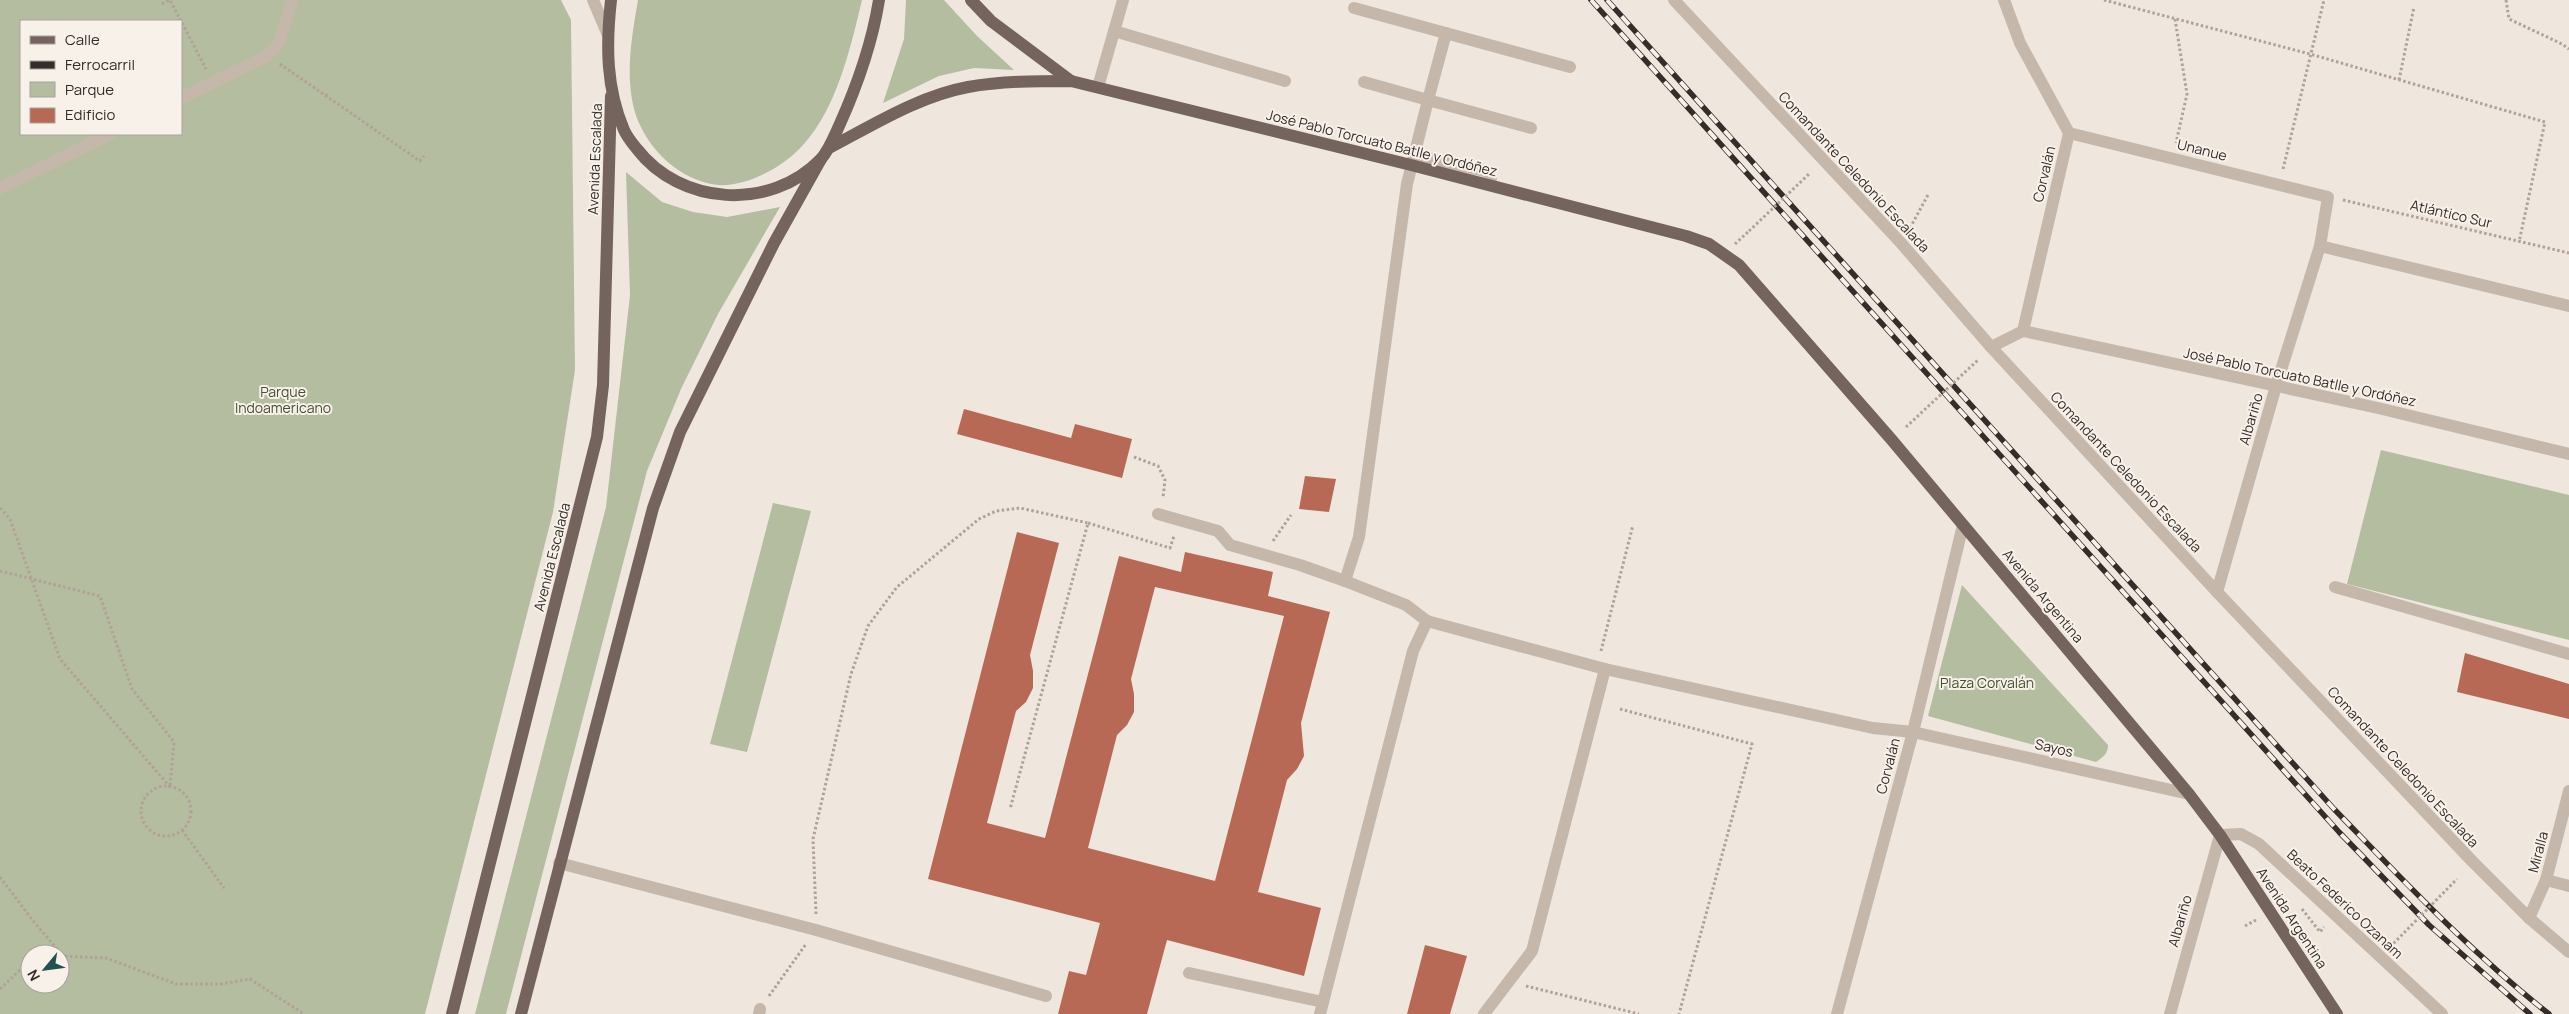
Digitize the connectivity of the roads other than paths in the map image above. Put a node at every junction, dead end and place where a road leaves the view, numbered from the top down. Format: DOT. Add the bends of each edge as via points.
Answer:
graph roads {
  1 [pos="292,0"];
  2 [pos="593,0"];
  3 [pos="611,0"];
  4 [pos="879,0"];
  5 [pos="971,0"];
  6 [pos="1123,0"];
  7 [pos="1674,0"];
  8 [pos="2004,0"];
  9 [pos="1354,8"];
  10 [pos="1114,31"];
  11 [pos="607,34"];
  12 [pos="1446,34"];
  13 [pos="1570,67"];
  14 [pos="1071,81"];
  15 [pos="1285,81"];
  16 [pos="1364,82"];
  17 [pos="1098,88"];
  18 [pos="611,96"];
  19 [pos="182,98"];
  20 [pos="1428,100"];
  21 [pos="1531,128"];
  22 [pos="2069,133"];
  23 [pos="108,135"];
  24 [pos="829,148"];
  25 [pos="1414,150"];
  26 [pos="821,159"];
  27 [pos="1411,165"];
  28 [pos="1490,185"];
  29 [pos="0,188"];
  30 [pos="2328,197"];
  31 [pos="1686,236"];
  32 [pos="2320,246"];
  33 [pos="2569,306"];
  34 [pos="2023,331"];
  35 [pos="1991,347"];
  36 [pos="2276,386"];
  37 [pos="2569,454"];
  38 [pos="1158,514"];
  39 [pos="1963,525"];
  40 [pos="1345,580"];
  41 [pos="2335,587"];
  42 [pos="2217,592"];
  43 [pos="1427,621"];
  44 [pos="2569,654"];
  45 [pos="1605,669"];
  46 [pos="1913,732"];
  47 [pos="2569,791"];
  48 [pos="2189,794"];
  49 [pos="2220,835"];
  50 [pos="559,862"];
  51 [pos="2546,880"];
  52 [pos="2569,886"];
  53 [pos="2529,918"];
  54 [pos="2569,952"];
  55 [pos="1189,973"];
  56 [pos="1046,996"];
  57 [pos="1322,1008"];
  58 [pos="452,1014"];
  59 [pos="521,1014"];
  60 [pos="1484,1014"];
  61 [pos="1837,1014"];
  62 [pos="2170,1014"];
  63 [pos="2337,1014"];
  64 [pos="2442,1014"];
  1 -- 19 [label="street" via="279,43 268,56"];
  2 -- 11 [label="street"];
  3 -- 11 [label="main road"];
  4 -- 24 [label="main road" via="857,86"];
  5 -- 14 [label="main road, José Pablo Torcuato Batlle y Ordóñez" via="991,21"];
  6 -- 10 [label="street"];
  7 -- 35 [label="street, Comandante Celedonio Escalada" via="1901,243"];
  8 -- 22 [label="street, Corvalán" via="2020,43"];
  9 -- 12 [label="street"];
  10 -- 15 [label="street"];
  10 -- 17 [label="street"];
  11 -- 18 [label="main road"];
  12 -- 13 [label="street"];
  12 -- 20 [label="street"];
  14 -- 17 [label="main road, José Pablo Torcuato Batlle y Ordóñez"];
  14 -- 24 [label="main road, José Pablo Torcuato Batlle y Ordóñez" via="1015,81 967,87 902,110"];
  16 -- 20 [label="street"];
  17 -- 27 [label="main road, José Pablo Torcuato Batlle y Ordóñez"];
  18 -- 26 [label="main road" via="624,133 648,163 679,184 716,196 754,195 790,182"];
  18 -- 58 [label="main road, Avenida Escalada" via="603,385 597,437"];
  20 -- 21 [label="street"];
  20 -- 25 [label="street"];
  22 -- 30 [label="street, Unanue"];
  22 -- 34 [label="street, Corvalán"];
  23 -- 29 [label="street"];
  24 -- 26 [label="main road"];
  25 -- 27 [label="street"];
  25 -- 28 [label="street" via="1418,155 1488,172"];
  26 -- 50 [label="main road" via="761,269 680,432 665,471"];
  27 -- 28 [label="main road, José Pablo Torcuato Batlle y Ordóñez"];
  27 -- 40 [label="street" via="1359,537"];
  28 -- 31 [label="main road, José Pablo Torcuato Batlle y Ordóñez"];
  30 -- 32 [label="street, Albariño"];
  31 -- 39 [label="main road, Avenida Argentina" via="1710,244 1738,265"];
  32 -- 33 [label="street"];
  32 -- 36 [label="street, Albariño"];
  34 -- 35 [label="street"];
  34 -- 36 [label="street, José Pablo Torcuato Batlle y Ordóñez"];
  35 -- 42 [label="street, Comandante Celedonio Escalada"];
  36 -- 37 [label="street, José Pablo Torcuato Batlle y Ordóñez"];
  36 -- 42 [label="street, Albariño"];
  38 -- 40 [label="street" via="1218,531 1230,545"];
  39 -- 46 [label="street, Corvalán"];
  39 -- 48 [label="main road, Avenida Argentina"];
  40 -- 43 [label="street" via="1406,605"];
  41 -- 44 [label="street"];
  42 -- 53 [label="street, Comandante Celedonio Escalada"];
  43 -- 45 [label="street, Sayos"];
  43 -- 57 [label="street" via="1413,651"];
  45 -- 46 [label="street, Sayos" via="1873,728"];
  45 -- 60 [label="street" via="1532,951"];
  46 -- 48 [label="street, Sayos"];
  46 -- 61 [label="street, Corvalán"];
  47 -- 51 [label="street, Miralla"];
  48 -- 49 [label="main road, Avenida Argentina"];
  49 -- 62 [label="street, Albariño"];
  49 -- 63 [label="main road, Avenida Argentina"];
  49 -- 64 [label="street, Beato Federico Ozanam" via="2240,834 2259,844"];
  50 -- 56 [label="street" via="816,930"];
  50 -- 59 [label="main road"];
  51 -- 52 [label="street"];
  51 -- 53 [label="street, Miralla"];
  53 -- 54 [label="street, Comandante Celedonio Escalada"];
  55 -- 57 [label="street"];
}
